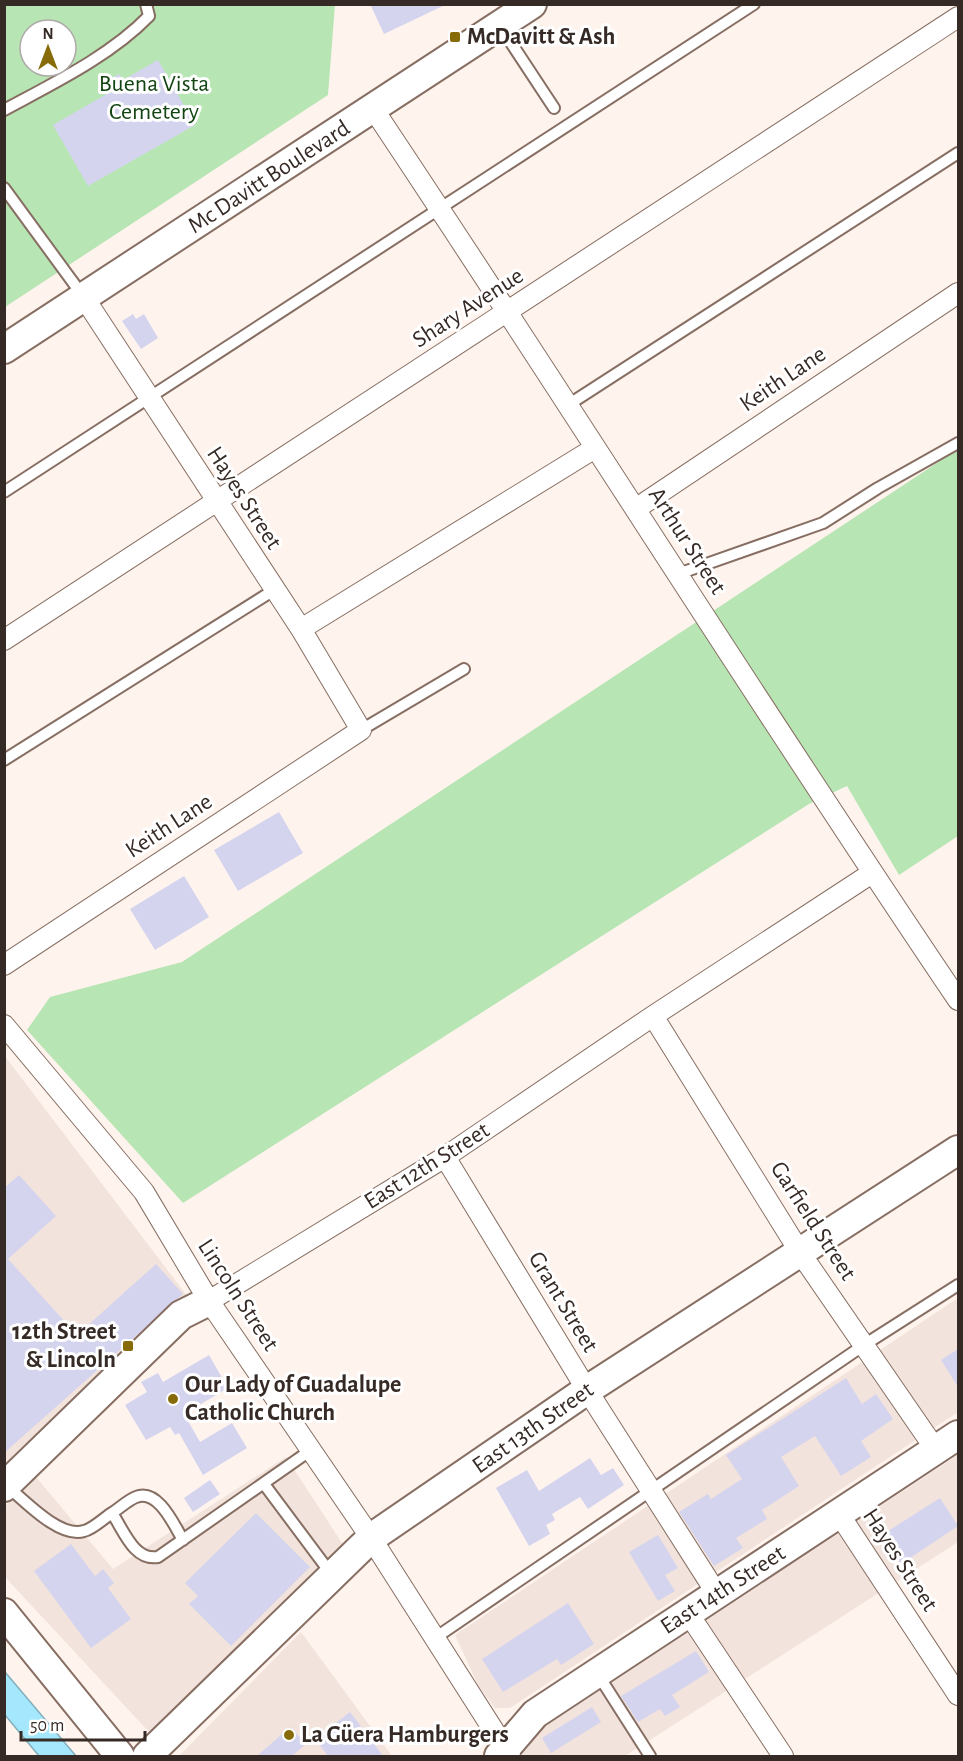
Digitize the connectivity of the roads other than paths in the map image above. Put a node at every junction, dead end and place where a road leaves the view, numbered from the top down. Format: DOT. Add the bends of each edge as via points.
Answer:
graph roads {
  1 [pos="146,4"];
  2 [pos="532,4"];
  3 [pos="754,4"];
  4 [pos="958,17"];
  5 [pos="500,26"];
  6 [pos="555,108"];
  7 [pos="4,110"];
  8 [pos="374,110"];
  9 [pos="958,153"];
  10 [pos="4,188"];
  11 [pos="440,209"];
  12 [pos="958,292"];
  13 [pos="83,296"];
  14 [pos="509,313"];
  15 [pos="4,349"];
  16 [pos="148,398"];
  17 [pos="568,405"];
  18 [pos="958,443"];
  19 [pos="595,448"];
  20 [pos="4,492"];
  21 [pos="215,501"];
  22 [pos="637,508"];
  23 [pos="678,574"];
  24 [pos="274,590"];
  25 [pos="301,629"];
  26 [pos="4,640"];
  27 [pos="464,669"];
  28 [pos="361,730"];
  29 [pos="4,760"];
  30 [pos="873,873"];
  31 [pos="4,965"];
  32 [pos="958,1000"];
  33 [pos="653,1016"];
  34 [pos="4,1025"];
  35 [pos="958,1150"];
  36 [pos="445,1157"];
  37 [pos="801,1254"];
  38 [pos="958,1285"];
  39 [pos="209,1301"];
  40 [pos="864,1345"];
  41 [pos="586,1390"];
  42 [pos="947,1442"];
  43 [pos="311,1450"];
  44 [pos="264,1484"];
  45 [pos="5,1486"];
  46 [pos="651,1491"];
  47 [pos="112,1513"];
  48 [pos="839,1514"];
  49 [pos="371,1538"];
  50 [pos="183,1540"];
  51 [pos="332,1575"];
  52 [pos="717,1594"];
  53 [pos="4,1613"];
  54 [pos="688,1613"];
  55 [pos="435,1638"];
  56 [pos="597,1673"];
  57 [pos="958,1695"];
  58 [pos="504,1754"];
  59 [pos="120,1756"];
  60 [pos="147,1756"];
  61 [pos="650,1756"];
  62 [pos="783,1756"];
  1 -- 7 [label="lane" via="149,16 135,31"];
  2 -- 5 [label="street, Mc Davitt Boulevard"];
  3 -- 11 [label="lane"];
  4 -- 14 [label="street, Shary Avenue"];
  5 -- 6 [label="lane"];
  5 -- 8 [label="street, Mc Davitt Boulevard"];
  8 -- 11 [label="street, Arthur Street"];
  8 -- 13 [label="street, Mc Davitt Boulevard"];
  9 -- 17 [label="lane"];
  10 -- 13 [label="lane"];
  11 -- 14 [label="street, Arthur Street"];
  11 -- 16 [label="lane"];
  12 -- 22 [label="street, Keith Lane"];
  13 -- 15 [label="street, Mc Davitt Boulevard"];
  13 -- 16 [label="street, Hayes Street"];
  14 -- 17 [label="street, Arthur Street"];
  14 -- 21 [label="street, Shary Avenue"];
  16 -- 20 [label="lane"];
  16 -- 21 [label="street, Hayes Street"];
  17 -- 19 [label="street, Arthur Street"];
  18 -- 23 [label="lane" via="823,523"];
  19 -- 22 [label="street, Arthur Street"];
  19 -- 25 [label="street"];
  21 -- 24 [label="street, Hayes Street"];
  21 -- 26 [label="street, Shary Avenue"];
  22 -- 23 [label="street, Arthur Street"];
  23 -- 30 [label="street, Arthur Street"];
  24 -- 25 [label="street, Hayes Street"];
  24 -- 29 [label="lane"];
  25 -- 28 [label="street, Hayes Street"];
  27 -- 28 [label="lane"];
  28 -- 31 [label="street, Keith Lane"];
  30 -- 32 [label="street, Arthur Street"];
  30 -- 33 [label="street, East 12th Street"];
  33 -- 36 [label="street, East 12th Street"];
  33 -- 37 [label="street, Garfield Street"];
  34 -- 39 [label="street, Lincoln Street" via="144,1192"];
  35 -- 37 [label="street, East 13th Street"];
  36 -- 39 [label="street, East 12th Street"];
  36 -- 41 [label="street, Grant Street"];
  37 -- 40 [label="street, Garfield Street"];
  37 -- 41 [label="street, East 13th Street"];
  38 -- 40 [label="lane"];
  39 -- 43 [label="street, Lincoln Street"];
  39 -- 45 [label="street, East 12th Street" via="181,1315"];
  40 -- 42 [label="street, Garfield Street"];
  40 -- 46 [label="lane"];
  41 -- 46 [label="street, Grant Street"];
  41 -- 49 [label="street, East 13th Street"];
  42 -- 48 [label="street, East 14th Street"];
  43 -- 44 [label="lane"];
  43 -- 49 [label="street, Lincoln Street"];
  44 -- 50 [label="lane"];
  44 -- 51 [label="lane"];
  45 -- 47 [label="lane" via="51,1523 68,1531 84,1531"];
  46 -- 52 [label="street, Grant Street"];
  46 -- 55 [label="lane"];
  47 -- 50 [label="lane" via="138,1496 148,1496 157,1500"];
  47 -- 50 [label="lane" via="139,1554 147,1559 158,1557"];
  48 -- 52 [label="street, East 14th Street"];
  48 -- 57 [label="street, Hayes Street"];
  49 -- 51 [label="street, East 13th Street"];
  49 -- 55 [label="street, Lincoln Street"];
  51 -- 60 [label="street, East 13th Street"];
  52 -- 54 [label="street, East 14th Street"];
  53 -- 59 [label="street"];
  54 -- 56 [label="street, East 14th Street"];
  54 -- 62 [label="street"];
  55 -- 58 [label="street, Lincoln Street"];
  56 -- 58 [label="street, East 14th Street" via="535,1714"];
  56 -- 61 [label="lane"];
}
